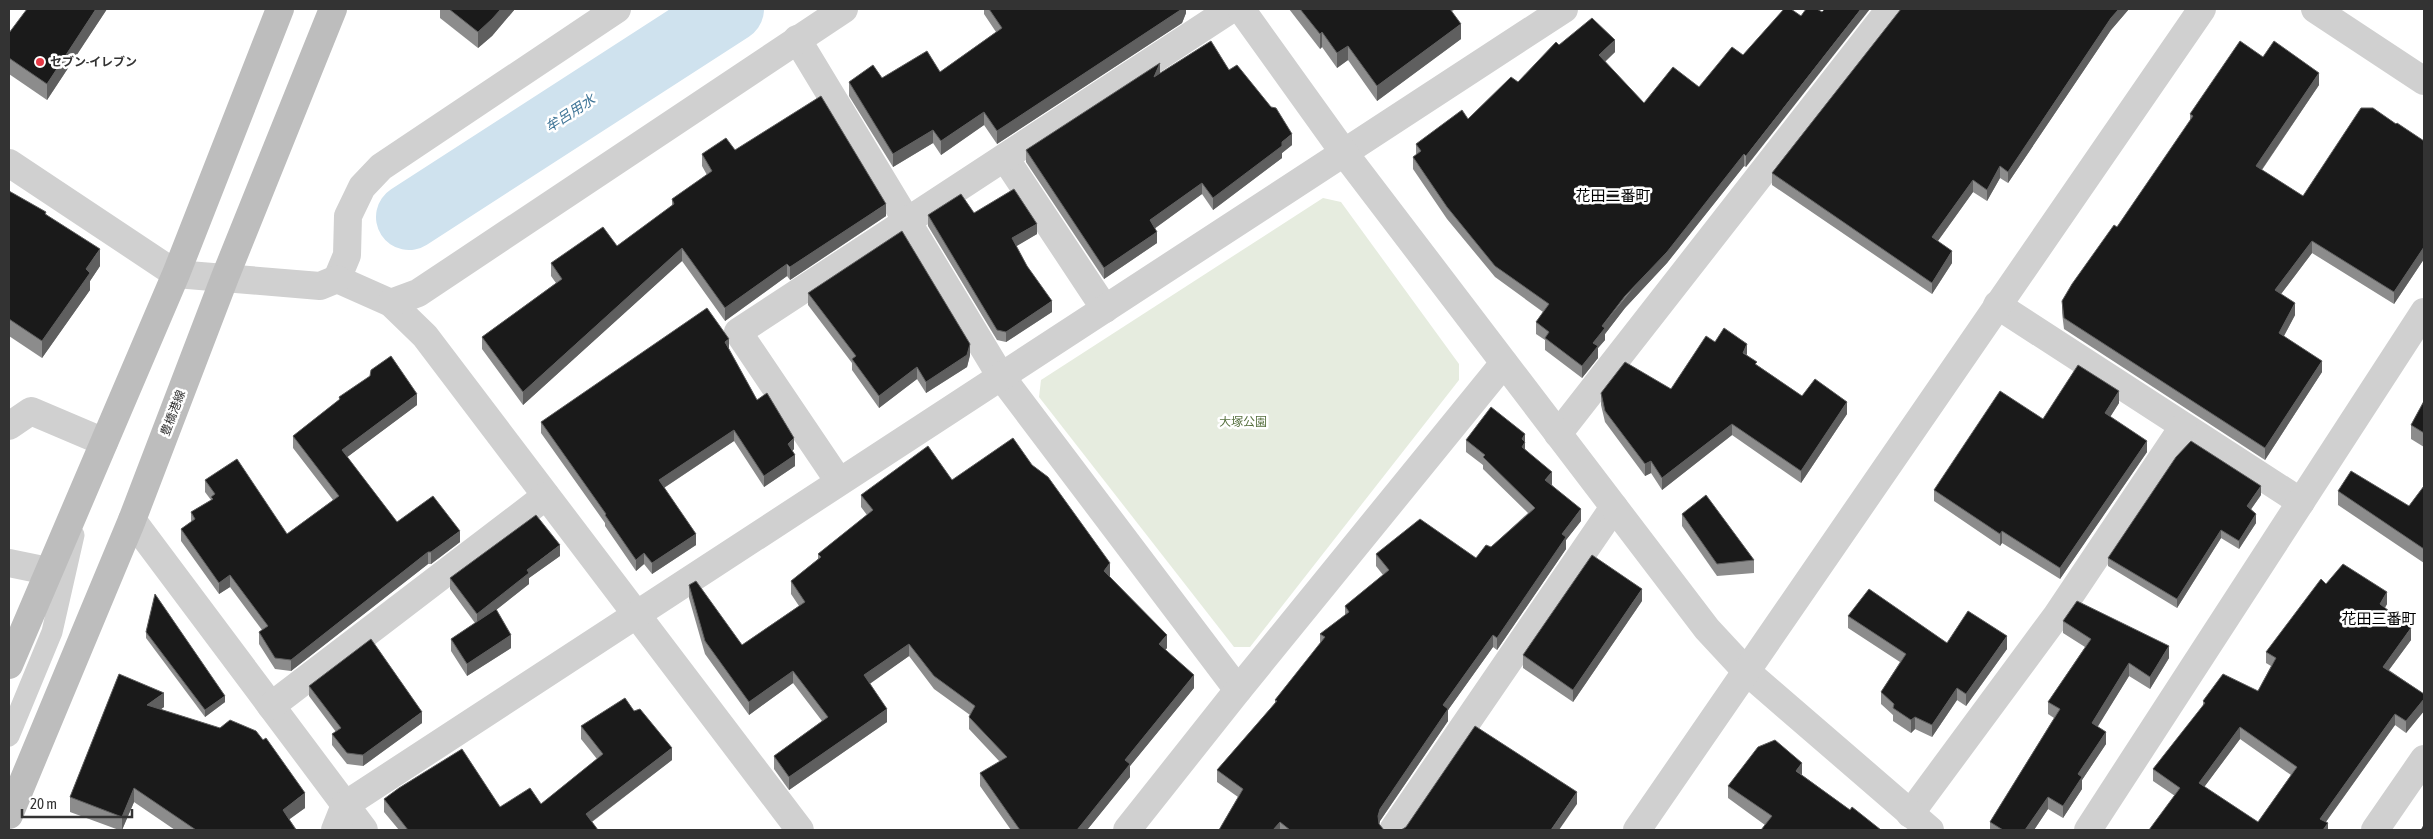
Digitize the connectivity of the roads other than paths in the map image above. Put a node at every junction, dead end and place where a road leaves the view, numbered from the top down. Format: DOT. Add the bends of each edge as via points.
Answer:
graph roads {
  1 [pos="280,9"];
  2 [pos="333,9"];
  3 [pos="617,9"];
  4 [pos="844,9"];
  5 [pos="1230,9"];
  6 [pos="1241,9"];
  7 [pos="1564,9"];
  8 [pos="1890,9"];
  9 [pos="2202,9"];
  10 [pos="2315,9"];
  11 [pos="797,39"];
  12 [pos="2424,81"];
  13 [pos="1345,154"];
  14 [pos="1006,158"];
  15 [pos="9,163"];
  16 [pos="908,221"];
  17 [pos="176,274"];
  18 [pos="226,276"];
  19 [pos="337,279"];
  20 [pos="391,303"];
  21 [pos="1997,305"];
  22 [pos="1105,310"];
  23 [pos="2424,312"];
  24 [pos="1504,364"];
  25 [pos="1000,376"];
  26 [pos="9,426"];
  27 [pos="2184,426"];
  28 [pos="1558,434"];
  29 [pos="104,442"];
  30 [pos="838,480"];
  31 [pos="86,482"];
  32 [pos="546,496"];
  33 [pos="2301,502"];
  34 [pos="1614,507"];
  35 [pos="132,520"];
  36 [pos="9,563"];
  37 [pos="48,571"];
  38 [pos="634,614"];
  39 [pos="9,664"];
  40 [pos="1746,671"];
  41 [pos="1238,690"];
  42 [pos="271,706"];
  43 [pos="9,736"];
  44 [pos="2424,759"];
  45 [pos="345,805"];
  46 [pos="9,815"];
  47 [pos="1920,822"];
  48 [pos="335,830"];
  49 [pos="364,830"];
  50 [pos="800,830"];
  51 [pos="1127,830"];
  52 [pos="1393,830"];
  53 [pos="1637,830"];
  54 [pos="2088,830"];
  55 [pos="2375,830"];
  1 -- 17 [label="main road"];
  2 -- 18 [label="main road, 豊橋港線"];
  3 -- 19 [label="street" via="380,167 362,186 348,216 347,255"];
  4 -- 11 [label="street"];
  5 -- 14 [label="street"];
  6 -- 13 [label="street"];
  7 -- 13 [label="street"];
  8 -- 28 [label="street"];
  9 -- 21 [label="street"];
  10 -- 12 [label="street"];
  11 -- 16 [label="street"];
  11 -- 20 [label="street" via="418,293"];
  13 -- 22 [label="street"];
  13 -- 24 [label="street"];
  14 -- 16 [label="street"];
  14 -- 22 [label="street"];
  15 -- 17 [label="street"];
  16 -- 25 [label="street"];
  16 -- 30 [label="street" via="738,332"];
  17 -- 18 [label="street"];
  17 -- 29 [label="main road"];
  18 -- 19 [label="street" via="320,286"];
  18 -- 35 [label="main road, 豊橋港線"];
  19 -- 20 [label="street"];
  20 -- 32 [label="street" via="425,336"];
  21 -- 27 [label="street"];
  21 -- 40 [label="street"];
  22 -- 25 [label="street"];
  23 -- 33 [label="street"];
  24 -- 28 [label="street"];
  24 -- 41 [label="street"];
  25 -- 30 [label="street"];
  25 -- 41 [label="street"];
  26 -- 29 [label="street" via="31,412"];
  27 -- 33 [label="street"];
  27 -- 47 [label="street"];
  28 -- 34 [label="street"];
  29 -- 31 [label="main road"];
  30 -- 38 [label="street"];
  31 -- 37 [label="main road"];
  31 -- 43 [label="lane" via="52,632"];
  32 -- 38 [label="street"];
  32 -- 42 [label="street"];
  33 -- 54 [label="street"];
  34 -- 40 [label="street" via="1706,629"];
  34 -- 52 [label="street"];
  35 -- 42 [label="street"];
  35 -- 46 [label="main road, 豊橋港線"];
  36 -- 37 [label="street"];
  37 -- 39 [label="main road"];
  38 -- 45 [label="street"];
  38 -- 50 [label="street"];
  40 -- 47 [label="street"];
  40 -- 53 [label="street"];
  41 -- 51 [label="street"];
  42 -- 45 [label="street"];
  44 -- 55 [label="street"];
  45 -- 48 [label="street"];
  45 -- 49 [label="street"];
}
